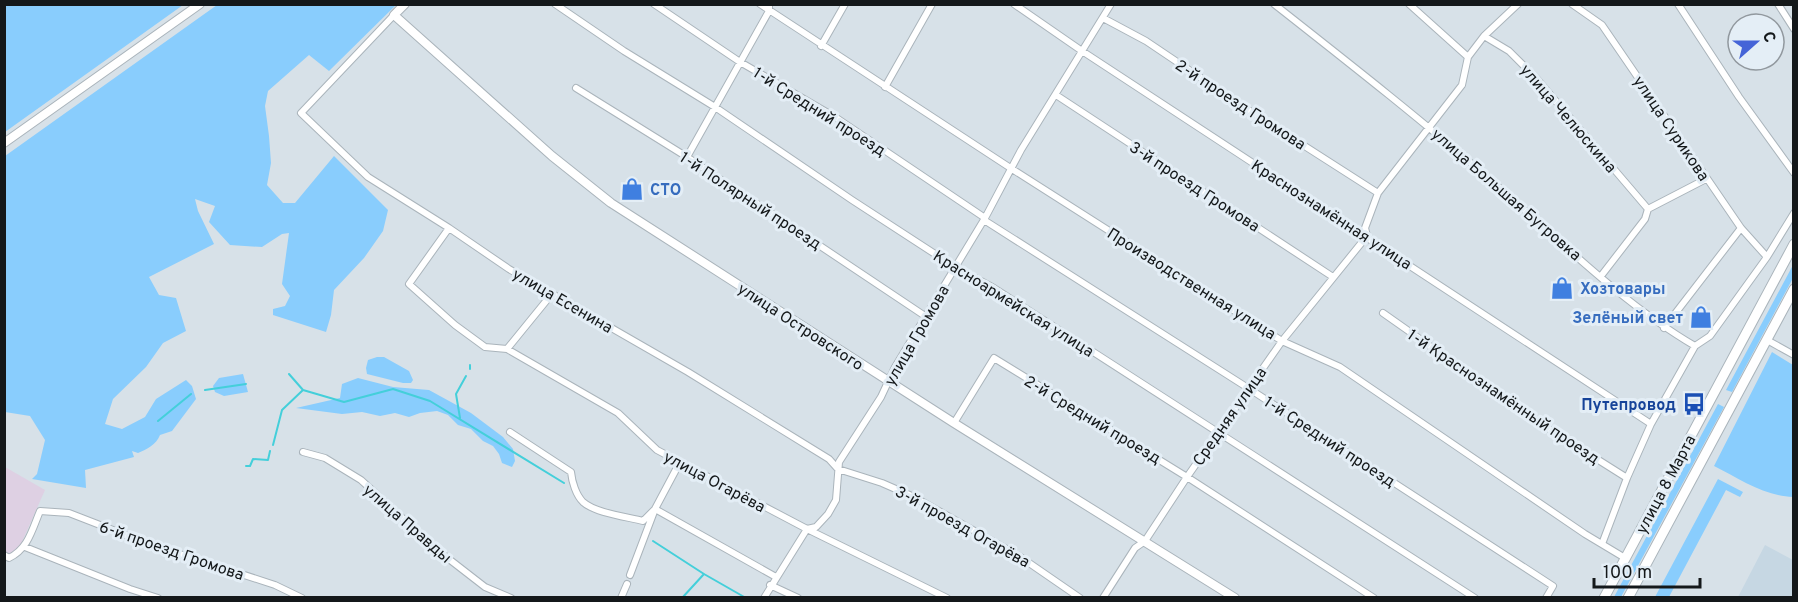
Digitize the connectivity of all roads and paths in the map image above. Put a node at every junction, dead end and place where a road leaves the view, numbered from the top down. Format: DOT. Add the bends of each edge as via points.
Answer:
graph roads {
  1 [pos="200,4"];
  2 [pos="405,4"];
  3 [pos="555,4"];
  4 [pos="654,4"];
  5 [pos="760,4"];
  6 [pos="845,4"];
  7 [pos="933,4"];
  8 [pos="1014,4"];
  9 [pos="1111,4"];
  10 [pos="1274,4"];
  11 [pos="1409,4"];
  12 [pos="1518,4"];
  13 [pos="1572,4"];
  14 [pos="1678,4"];
  15 [pos="1778,4"];
  16 [pos="769,8"];
  17 [pos="394,15"];
  18 [pos="1103,18"];
  19 [pos="1794,28"];
  20 [pos="1484,36"];
  21 [pos="821,45"];
  22 [pos="1082,51"];
  23 [pos="1468,57"];
  24 [pos="740,62"];
  25 [pos="885,87"];
  26 [pos="576,88"];
  27 [pos="1056,95"];
  28 [pos="715,107"];
  29 [pos="1430,127"];
  30 [pos="4,143"];
  31 [pos="687,158"];
  32 [pos="1012,169"];
  33 [pos="1794,173"];
  34 [pos="1706,179"];
  35 [pos="1378,193"];
  36 [pos="1648,209"];
  37 [pos="1794,213"];
  38 [pos="984,219"];
  39 [pos="449,228"];
  40 [pos="1740,228"];
  41 [pos="1366,236"];
  42 [pos="1794,244"];
  43 [pos="1767,257"];
  44 [pos="955,267"];
  45 [pos="1600,276"];
  46 [pos="1333,277"];
  47 [pos="1794,289"];
  48 [pos="551,295"];
  49 [pos="1383,314"];
  50 [pos="925,316"];
  51 [pos="1664,328"];
  52 [pos="1282,340"];
  53 [pos="1767,340"];
  54 [pos="1695,346"];
  55 [pos="507,349"];
  56 [pos="1794,355"];
  57 [pos="887,381"];
  58 [pos="1248,388"];
  59 [pos="954,423"];
  60 [pos="1651,423"];
  61 [pos="1219,431"];
  62 [pos="510,432"];
  63 [pos="303,452"];
  64 [pos="680,462"];
  65 [pos="838,469"];
  66 [pos="1187,477"];
  67 [pos="1626,478"];
  68 [pos="655,509"];
  69 [pos="807,529"];
  70 [pos="1145,541"];
  71 [pos="1602,544"];
  72 [pos="25,547"];
  73 [pos="4,555"];
  74 [pos="1625,558"];
  75 [pos="630,575"];
  76 [pos="776,577"];
  77 [pos="627,585"];
  78 [pos="770,585"];
  79 [pos="158,597"];
  80 [pos="302,597"];
  81 [pos="512,597"];
  82 [pos="621,597"];
  83 [pos="764,597"];
  84 [pos="798,597"];
  85 [pos="947,597"];
  86 [pos="1080,597"];
  87 [pos="1103,597"];
  88 [pos="1235,597"];
  89 [pos="1374,597"];
  90 [pos="1475,597"];
  91 [pos="1546,597"];
  92 [pos="1604,597"];
  93 [pos="1628,597"];
  1 -- 30 [label="street"];
  2 -- 17 [label="street"];
  3 -- 28 [label="street, Красноармейская улица"];
  4 -- 24 [label="street, 1-й Средний проезд"];
  5 -- 16 [label="street, Производственная улица"];
  6 -- 21 [label="street"];
  7 -- 25 [label="street"];
  8 -- 22 [label="street, Краснознамённая улица"];
  9 -- 18 [label="street, улица Громова"];
  10 -- 29 [label="street, улица Большая Бугровка"];
  11 -- 23 [label="street"];
  12 -- 20 [label="street, Средняя улица"];
  13 -- 34 [label="street, улица Сурикова" via="1602,25"];
  14 -- 33 [label="street" via="1738,97"];
  15 -- 19 [label="street"];
  16 -- 21 [label="street, Производственная улица"];
  16 -- 24 [label="street"];
  17 -- 39 [label="street, улица Есенина" via="301,113 368,177"];
  17 -- 57 [label="street, улица Островского" via="610,203"];
  18 -- 22 [label="street, улица Громова"];
  18 -- 35 [label="street, 2-й проезд Громова" via="1146,41"];
  20 -- 23 [label="street, Средняя улица"];
  20 -- 36 [label="street, улица Челюскина" via="1509,51 1537,79"];
  21 -- 25 [label="street, Производственная улица"];
  22 -- 27 [label="street, улица Громова"];
  22 -- 41 [label="street, Краснознамённая улица"];
  23 -- 29 [label="street, Средняя улица" via="1462,85"];
  24 -- 28 [label="street"];
  24 -- 38 [label="street, 1-й Средний проезд" via="835,117"];
  25 -- 32 [label="street, Производственная улица"];
  26 -- 31 [label="street, 1-й Полярный проезд"];
  27 -- 32 [label="street, улица Громова"];
  27 -- 46 [label="street, 3-й проезд Громова"];
  28 -- 31 [label="street"];
  28 -- 44 [label="street, Красноармейская улица"];
  29 -- 35 [label="street, Средняя улица"];
  29 -- 45 [label="street, улица Большая Бугровка"];
  31 -- 50 [label="street, 1-й Полярный проезд"];
  32 -- 38 [label="street, улица Громова"];
  32 -- 52 [label="street, Производственная улица"];
  34 -- 36 [label="street"];
  34 -- 40 [label="street, улица Сурикова"];
  35 -- 41 [label="street, Средняя улица" via="1365,228"];
  36 -- 45 [label="street" via="1645,219"];
  37 -- 43 [label="street"];
  38 -- 44 [label="street, улица Громова"];
  38 -- 58 [label="street, 1-й Средний проезд"];
  39 -- 48 [label="street, улица Есенина"];
  39 -- 55 [label="street, улица Огарёва" via="410,284 485,347"];
  40 -- 43 [label="street, улица Сурикова"];
  40 -- 51 [label="street"];
  41 -- 46 [label="street, Средняя улица"];
  41 -- 60 [label="street, Краснознамённая улица"];
  42 -- 74 [label="main road, улица 8 Марта"];
  43 -- 54 [label="street" via="1710,336"];
  44 -- 50 [label="street, улица Громова"];
  44 -- 61 [label="street, Красноармейская улица"];
  45 -- 51 [label="street, улица Большая Бугровка"];
  46 -- 52 [label="street, Средняя улица"];
  47 -- 53 [label="main road, улица 8 Марта"];
  48 -- 55 [label="street"];
  48 -- 65 [label="street, улица Есенина" via="688,372 829,459"];
  49 -- 67 [label="street, 1-й Краснознамённый проезд"];
  50 -- 57 [label="street, улица Громова"];
  51 -- 54 [label="street, улица Большая Бугровка"];
  52 -- 58 [label="street, Средняя улица"];
  52 -- 71 [label="street, Производственная улица" via="1340,367"];
  53 -- 56 [label="street"];
  53 -- 93 [label="main road, улица 8 Марта"];
  54 -- 60 [label="street"];
  55 -- 64 [label="street, улица Огарёва" via="618,413 657,450"];
  57 -- 59 [label="street, улица Островского"];
  57 -- 65 [label="street, улица Громова"];
  58 -- 61 [label="street, Средняя улица"];
  58 -- 91 [label="street, 1-й Средний проезд" via="1553,586"];
  59 -- 66 [label="street, 2-й Средний проезд" via="994,358"];
  59 -- 70 [label="street, улица Островского"];
  60 -- 67 [label="street"];
  61 -- 66 [label="street, Средняя улица"];
  61 -- 90 [label="street, Красноармейская улица"];
  62 -- 68 [label="street" via="570,472 583,502 643,521"];
  63 -- 81 [label="street, улица Правды" via="325,458 361,480 444,556 485,586"];
  64 -- 68 [label="street"];
  64 -- 69 [label="street, улица Огарёва"];
  65 -- 69 [label="street, улица Громова" via="832,507 816,527"];
  65 -- 86 [label="street, 3-й проезд Огарёва" via="914,497 1019,556"];
  66 -- 70 [label="street, Средняя улица"];
  66 -- 89 [label="street, 2-й Средний проезд"];
  67 -- 71 [label="street"];
  68 -- 75 [label="street"];
  68 -- 76 [label="street"];
  69 -- 76 [label="street, улица Громова"];
  69 -- 85 [label="street, улица Огарёва"];
  70 -- 87 [label="street, Средняя улица" via="1135,548"];
  70 -- 88 [label="street, улица Островского"];
  71 -- 74 [label="street, Производственная улица"];
  72 -- 73 [label="street" via="9,558"];
  72 -- 79 [label="street"];
  72 -- 80 [label="street, 6-й проезд Громова" via="40,511 69,513"];
  74 -- 92 [label="main road, улица 8 Марта"];
  76 -- 78 [label="street, улица Громова"];
  77 -- 82 [label="street"];
  78 -- 83 [label="street, улица Громова"];
  78 -- 84 [label="street"];
}
